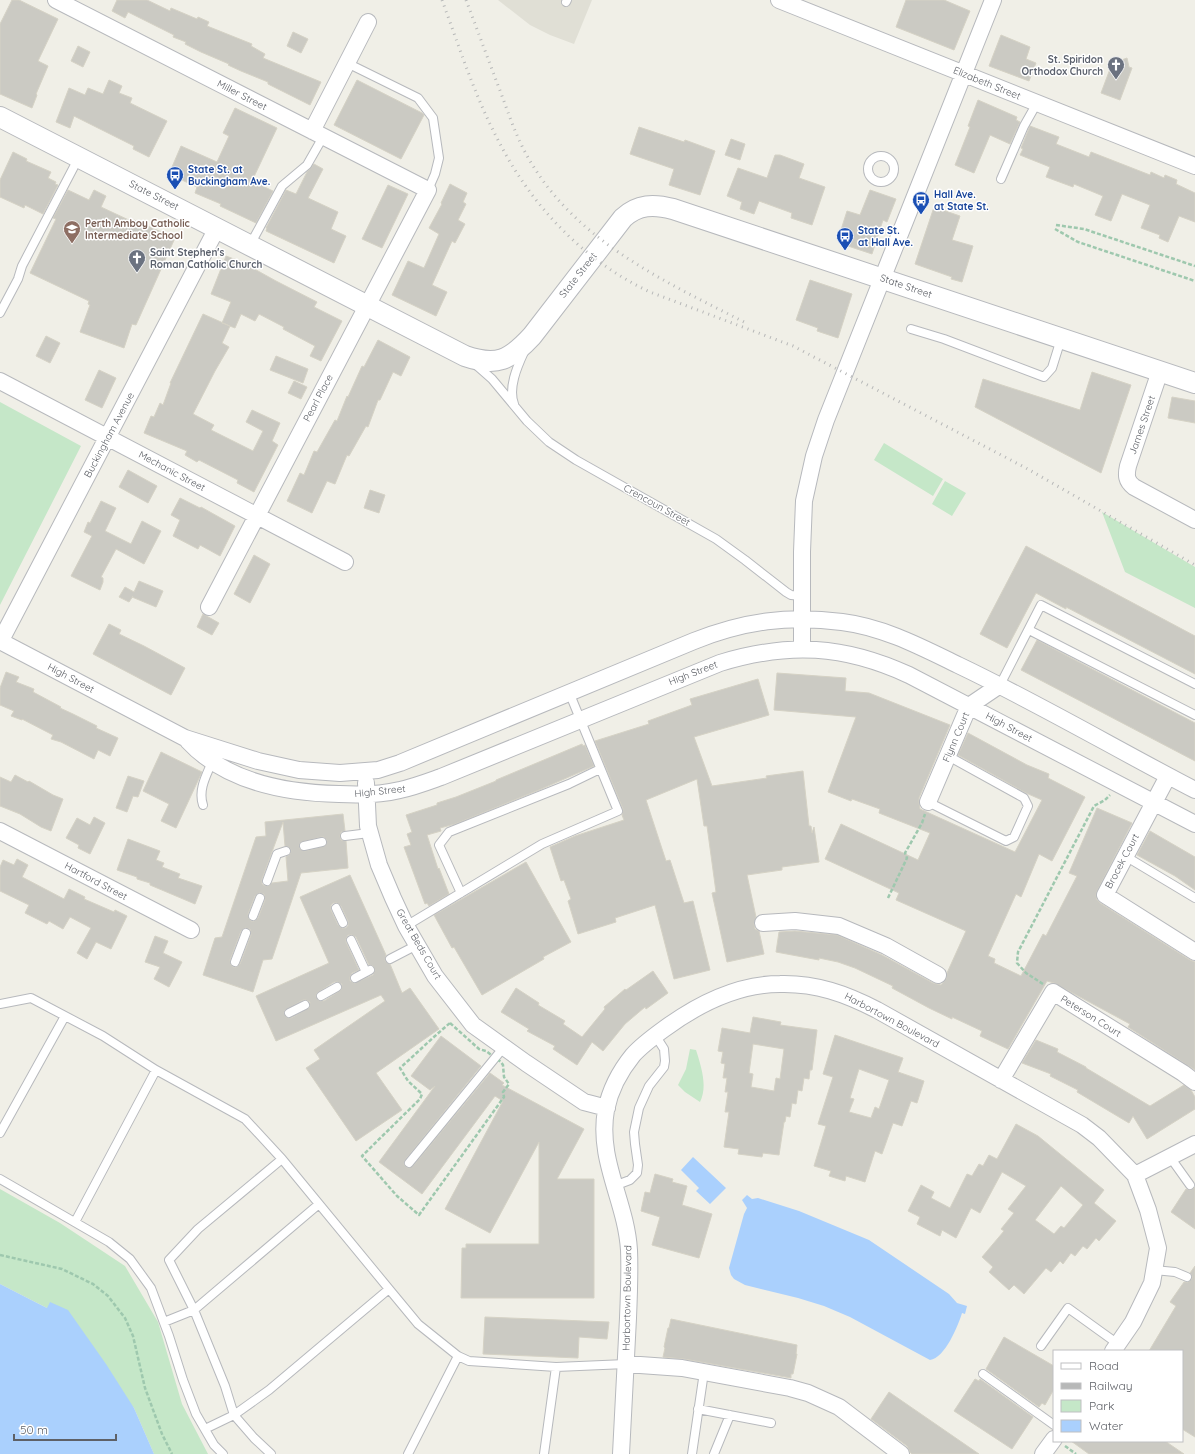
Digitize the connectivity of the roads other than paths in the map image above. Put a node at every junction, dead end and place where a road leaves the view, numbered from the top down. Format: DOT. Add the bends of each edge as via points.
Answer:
graph roads {
  1 [pos="56,0"];
  2 [pos="779,0"];
  3 [pos="994,0"];
  4 [pos="368,22"];
  5 [pos="347,63"];
  6 [pos="964,74"];
  7 [pos="1037,103"];
  8 [pos="0,117"];
  9 [pos="318,134"];
  10 [pos="79,157"];
  11 [pos="1195,166"];
  12 [pos="1001,179"];
  13 [pos="428,190"];
  14 [pos="217,228"];
  15 [pos="250,245"];
  16 [pos="883,278"];
  17 [pos="367,305"];
  18 [pos="0,313"];
  19 [pos="911,329"];
  20 [pos="532,336"];
  21 [pos="1061,338"];
  22 [pos="465,356"];
  23 [pos="1160,371"];
  24 [pos="0,381"];
  25 [pos="1195,383"];
  26 [pos="516,409"];
  27 [pos="107,437"];
  28 [pos="257,516"];
  29 [pos="1195,520"];
  30 [pos="345,562"];
  31 [pos="802,596"];
  32 [pos="209,607"];
  33 [pos="802,619"];
  34 [pos="1029,630"];
  35 [pos="0,641"];
  36 [pos="802,649"];
  37 [pos="1195,684"];
  38 [pos="1000,685"];
  39 [pos="569,692"];
  40 [pos="969,706"];
  41 [pos="1195,715"];
  42 [pos="580,719"];
  43 [pos="185,738"];
  44 [pos="948,756"];
  45 [pos="212,762"];
  46 [pos="600,769"];
  47 [pos="366,772"];
  48 [pos="1168,776"];
  49 [pos="1195,790"];
  50 [pos="366,794"];
  51 [pos="928,802"];
  52 [pos="1153,802"];
  53 [pos="203,804"];
  54 [pos="1195,824"];
  55 [pos="0,831"];
  56 [pos="369,833"];
  57 [pos="345,836"];
  58 [pos="322,842"];
  59 [pos="304,846"];
  60 [pos="286,851"];
  61 [pos="1125,856"];
  62 [pos="267,881"];
  63 [pos="461,893"];
  64 [pos="260,898"];
  65 [pos="1195,898"];
  66 [pos="336,908"];
  67 [pos="253,916"];
  68 [pos="343,923"];
  69 [pos="763,923"];
  70 [pos="406,926"];
  71 [pos="191,930"];
  72 [pos="246,933"];
  73 [pos="351,940"];
  74 [pos="417,945"];
  75 [pos="1195,952"];
  76 [pos="390,959"];
  77 [pos="235,962"];
  78 [pos="938,975"];
  79 [pos="355,978"];
  80 [pos="337,987"];
  81 [pos="321,996"];
  82 [pos="0,1004"];
  83 [pos="305,1005"];
  84 [pos="289,1013"];
  85 [pos="65,1016"];
  86 [pos="656,1035"];
  87 [pos="504,1047"];
  88 [pos="156,1070"];
  89 [pos="1001,1080"];
  90 [pos="1195,1082"];
  91 [pos="607,1108"];
  92 [pos="0,1133"];
  93 [pos="1195,1144"];
  94 [pos="1170,1158"];
  95 [pos="282,1159"];
  96 [pos="409,1163"];
  97 [pos="1135,1175"];
  98 [pos="0,1179"];
  99 [pos="1190,1185"];
  100 [pos="614,1186"];
  101 [pos="319,1204"];
  102 [pos="75,1222"];
  103 [pos="1154,1270"];
  104 [pos="1187,1277"];
  105 [pos="389,1289"];
  106 [pos="194,1310"];
  107 [pos="164,1322"];
  108 [pos="1041,1346"];
  109 [pos="1116,1347"];
  110 [pos="458,1356"];
  111 [pos="626,1364"];
  112 [pos="556,1367"];
  113 [pos="704,1372"];
  114 [pos="983,1374"];
  115 [pos="698,1409"];
  116 [pos="234,1415"];
  117 [pos="730,1415"];
  118 [pos="770,1423"];
  119 [pos="1053,1424"];
  120 [pos="205,1429"];
  121 [pos="1053,1439"];
  122 [pos="223,1454"];
  123 [pos="271,1454"];
  124 [pos="408,1454"];
  125 [pos="544,1454"];
  126 [pos="621,1454"];
  127 [pos="692,1454"];
  128 [pos="714,1454"];
  129 [pos="901,1454"];
  130 [pos="1043,1454"];
  1 -- 9 [label="street, Miller Street"];
  2 -- 6 [label="street, Elizabeth Street"];
  3 -- 6 [label="street"];
  4 -- 5 [label="street"];
  5 -- 9 [label="street"];
  5 -- 13 [label="lane" via="418,98 433,118 439,158 436,174"];
  6 -- 7 [label="street, Elizabeth Street"];
  6 -- 16 [label="street"];
  7 -- 11 [label="street, Elizabeth Street"];
  7 -- 12 [label="lane"];
  8 -- 10 [label="street, State Street"];
  9 -- 13 [label="street, Miller Street"];
  9 -- 15 [label="lane" via="307,165 282,186"];
  10 -- 14 [label="street, State Street"];
  10 -- 18 [label="lane"];
  13 -- 17 [label="street, Pearl Place"];
  14 -- 15 [label="street, State Street"];
  14 -- 27 [label="street, Buckingham Avenue"];
  15 -- 17 [label="street, State Street"];
  16 -- 20 [label="street, State Street" via="673,209 648,205 634,209 623,218"];
  16 -- 21 [label="street, State Street"];
  16 -- 31 [label="street" via="826,420 811,468 803,518"];
  17 -- 22 [label="street, State Street"];
  17 -- 28 [label="street, Pearl Place"];
  19 -- 21 [label="lane" via="1044,377 1052,368"];
  20 -- 22 [label="street, State Street" via="518,351 502,360 481,361"];
  20 -- 26 [label="lane" via="513,383 512,396"];
  21 -- 23 [label="street, State Street"];
  22 -- 26 [label="lane, Crencoun Street" via="488,375"];
  23 -- 25 [label="street, State Street"];
  23 -- 29 [label="street, James Street" via="1128,466 1127,478 1129,484"];
  24 -- 27 [label="street, Mechanic Street"];
  26 -- 31 [label="lane, Crencoun Street" via="537,432 562,451 716,539 786,592"];
  27 -- 28 [label="street, Mechanic Street"];
  27 -- 35 [label="street, Buckingham Avenue"];
  28 -- 30 [label="street, Mechanic Street"];
  28 -- 32 [label="street, Pearl Place"];
  31 -- 33 [label="street"];
  33 -- 36 [label="street"];
  33 -- 38 [label="street, High Street" via="843,622 881,631"];
  33 -- 39 [label="street, High Street" via="766,621 725,629"];
  34 -- 37 [label="lane" via="1041,605"];
  34 -- 38 [label="lane"];
  34 -- 41 [label="lane"];
  35 -- 43 [label="street, High Street"];
  36 -- 40 [label="street, High Street" via="839,652 872,660 909,675"];
  36 -- 42 [label="street, High Street" via="757,653 720,662"];
  38 -- 40 [label="street, Flynn Court"];
  38 -- 48 [label="street, High Street"];
  39 -- 42 [label="lane"];
  39 -- 47 [label="street, High Street" via="400,763"];
  40 -- 44 [label="street, Flynn Court"];
  40 -- 52 [label="street, High Street"];
  42 -- 46 [label="lane"];
  42 -- 50 [label="street, High Street" via="427,782 399,791"];
  43 -- 45 [label="street, High Street"];
  43 -- 47 [label="street, High Street" via="284,768 327,773"];
  44 -- 51 [label="street, Flynn Court"];
  44 -- 51 [label="lane" via="1024,798 1028,806 1014,838 1006,841"];
  45 -- 50 [label="street, High Street" via="226,771 280,789 310,793"];
  45 -- 53 [label="lane" via="203,781 200,797"];
  46 -- 63 [label="lane" via="618,812 542,844"];
  46 -- 63 [label="lane" via="449,832 439,846"];
  47 -- 50 [label="street, Great Beds Court"];
  48 -- 49 [label="street, High Street"];
  48 -- 52 [label="street, Brocek Court"];
  50 -- 56 [label="street, Great Beds Court"];
  52 -- 54 [label="street, High Street"];
  52 -- 61 [label="street, Brocek Court"];
  55 -- 71 [label="street, Hartford Street"];
  56 -- 57 [label="lane"];
  56 -- 70 [label="street, Great Beds Court" via="387,884"];
  58 -- 59 [label="lane"];
  60 -- 62 [label="lane" via="277,854"];
  61 -- 65 [label="lane"];
  61 -- 75 [label="street, Brocek Court" via="1105,894"];
  63 -- 70 [label="lane"];
  64 -- 67 [label="lane"];
  66 -- 68 [label="lane"];
  69 -- 78 [label="street" via="795,921 839,926 886,946"];
  70 -- 74 [label="street, Great Beds Court"];
  72 -- 77 [label="lane"];
  73 -- 79 [label="lane" via="369,971"];
  74 -- 76 [label="lane"];
  74 -- 87 [label="street, Great Beds Court" via="435,976 473,1025"];
  80 -- 81 [label="lane"];
  82 -- 85 [label="lane" via="31,998"];
  83 -- 84 [label="lane"];
  85 -- 88 [label="lane" via="103,1036"];
  85 -- 92 [label="lane"];
  86 -- 89 [label="street, Harbortown Boulevard" via="700,1006 730,993 763,985 798,984 835,991 852,998"];
  86 -- 91 [label="street, Harbortown Boulevard" via="625,1066"];
  86 -- 100 [label="lane" via="664,1049 665,1062 638,1108 634,1132 637,1173 630,1180"];
  87 -- 91 [label="street, Great Beds Court" via="584,1102"];
  87 -- 96 [label="lane"];
  88 -- 95 [label="lane" via="245,1119"];
  88 -- 102 [label="lane"];
  89 -- 90 [label="street, Peterson Court" via="1053,992"];
  89 -- 97 [label="street, Harbortown Boulevard" via="1082,1125 1099,1138"];
  91 -- 100 [label="street, Harbortown Boulevard" via="604,1144"];
  93 -- 94 [label="street"];
  94 -- 97 [label="street"];
  94 -- 99 [label="lane"];
  95 -- 101 [label="lane"];
  95 -- 106 [label="lane" via="198,1230 169,1260"];
  97 -- 103 [label="street, Harbortown Boulevard" via="1158,1248"];
  98 -- 102 [label="lane"];
  100 -- 111 [label="street, Harbortown Boulevard" via="629,1249"];
  101 -- 105 [label="lane"];
  101 -- 106 [label="lane"];
  102 -- 107 [label="lane" via="109,1242 130,1259 151,1288"];
  103 -- 104 [label="lane" via="1175,1272"];
  103 -- 109 [label="street, Harbortown Boulevard" via="1152,1283 1133,1322"];
  105 -- 110 [label="lane" via="418,1324"];
  105 -- 116 [label="lane" via="269,1390"];
  106 -- 107 [label="lane"];
  106 -- 116 [label="lane"];
  107 -- 120 [label="lane" via="194,1407"];
  108 -- 109 [label="lane" via="1068,1308"];
  110 -- 112 [label="lane" via="470,1362"];
  110 -- 124 [label="lane"];
  111 -- 112 [label="lane"];
  111 -- 113 [label="street"];
  111 -- 126 [label="street, Harbortown Boulevard"];
  112 -- 125 [label="lane"];
  113 -- 115 [label="lane"];
  113 -- 129 [label="street" via="790,1388 824,1399 839,1406"];
  114 -- 119 [label="lane"];
  115 -- 117 [label="lane"];
  115 -- 127 [label="lane"];
  116 -- 120 [label="lane"];
  116 -- 123 [label="lane"];
  117 -- 118 [label="lane"];
  117 -- 128 [label="lane"];
  120 -- 122 [label="lane" via="214,1445"];
  121 -- 130 [label="street"];
}
